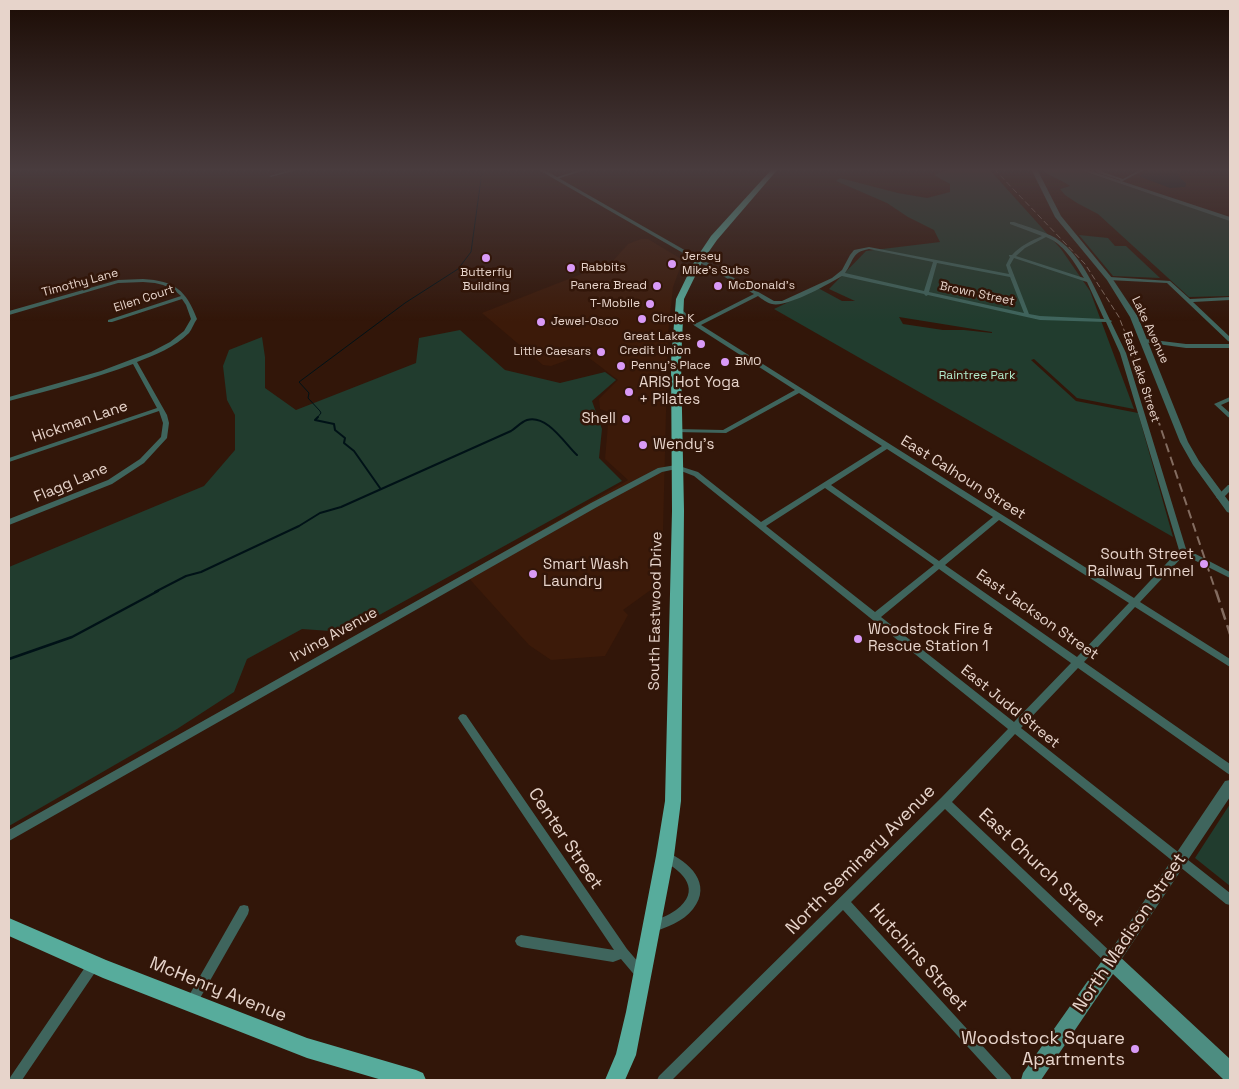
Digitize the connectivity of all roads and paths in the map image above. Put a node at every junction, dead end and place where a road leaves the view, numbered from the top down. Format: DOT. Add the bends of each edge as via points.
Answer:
graph roads {
  1 [pos="629,220"];
  2 [pos="730,220"];
  3 [pos="1060,220"];
  4 [pos="1012,224"];
  5 [pos="1045,236"];
  6 [pos="1011,256"];
  7 [pos="699,260"];
  8 [pos="935,262"];
  9 [pos="842,274"];
  10 [pos="1012,276"];
  11 [pos="1110,279"];
  12 [pos="1089,281"];
  13 [pos="926,294"];
  14 [pos="757,295"];
  15 [pos="184,297"];
  16 [pos="1230,298"];
  17 [pos="1189,301"];
  18 [pos="680,310"];
  19 [pos="9,313"];
  20 [pos="1026,315"];
  21 [pos="110,321"];
  22 [pos="1109,321"];
  23 [pos="679,324"];
  24 [pos="698,325"];
  25 [pos="1230,340"];
  26 [pos="1145,341"];
  27 [pos="1230,346"];
  28 [pos="134,361"];
  29 [pos="799,390"];
  30 [pos="9,399"];
  31 [pos="1230,399"];
  32 [pos="159,409"];
  33 [pos="1230,416"];
  34 [pos="677,431"];
  35 [pos="886,446"];
  36 [pos="9,460"];
  37 [pos="676,467"];
  38 [pos="826,485"];
  39 [pos="1230,487"];
  40 [pos="1220,497"];
  41 [pos="1230,510"];
  42 [pos="998,517"];
  43 [pos="9,522"];
  44 [pos="761,526"];
  45 [pos="1183,551"];
  46 [pos="940,564"];
  47 [pos="1230,575"];
  48 [pos="1133,602"];
  49 [pos="874,617"];
  50 [pos="1079,661"];
  51 [pos="1230,663"];
  52 [pos="463,718"];
  53 [pos="1015,729"];
  54 [pos="1230,770"];
  55 [pos="1230,786"];
  56 [pos="945,802"];
  57 [pos="9,836"];
  58 [pos="665,856"];
  59 [pos="1180,860"];
  60 [pos="1230,900"];
  61 [pos="844,903"];
  62 [pos="244,910"];
  63 [pos="9,927"];
  64 [pos="652,927"];
  65 [pos="521,941"];
  66 [pos="623,953"];
  67 [pos="1112,962"];
  68 [pos="94,963"];
  69 [pos="642,976"];
  70 [pos="191,1003"];
  71 [pos="1230,1072"];
  72 [pos="616,1079"];
  73 [pos="15,1080"];
  74 [pos="416,1080"];
  75 [pos="663,1080"];
  76 [pos="1006,1080"];
  77 [pos="1030,1080"];
  1 -- 7 [label="street"];
  2 -- 7 [label="main road, South Eastwood Drive"];
  3 -- 11 [label="street, Lake Avenue"];
  4 -- 5 [label="street, East Lake Street"];
  5 -- 6 [label="street" via="1022,246"];
  5 -- 12 [label="street, East Lake Street" via="1062,245"];
  6 -- 10 [label="street" via="1008,265"];
  6 -- 12 [label="street"];
  7 -- 14 [label="street"];
  7 -- 18 [label="main road, South Eastwood Drive" via="680,299"];
  8 -- 9 [label="street" via="869,248 855,250"];
  8 -- 10 [label="street"];
  8 -- 13 [label="street"];
  9 -- 13 [label="street, Brown Street"];
  9 -- 14 [label="street" via="783,303 773,304"];
  10 -- 20 [label="street" via="1019,288"];
  11 -- 17 [label="street" via="1168,282"];
  11 -- 26 [label="street, Lake Avenue"];
  12 -- 22 [label="street, East Lake Street"];
  13 -- 20 [label="street, Brown Street"];
  14 -- 24 [label="street"];
  15 -- 19 [label="street, Timothy Lane" via="178,289 157,281 118,282"];
  15 -- 21 [label="street, Ellen Court"];
  15 -- 28 [label="street" via="194,319 186,332 164,348"];
  16 -- 17 [label="street"];
  17 -- 25 [label="street"];
  18 -- 23 [label="main road, South Eastwood Drive"];
  18 -- 24 [label="street"];
  20 -- 22 [label="street, Brown Street"];
  22 -- 45 [label="street, East Lake Street" via="1123,353"];
  23 -- 24 [label="street, East Calhoun Street"];
  23 -- 34 [label="main road, South Eastwood Drive"];
  24 -- 29 [label="street, East Calhoun Street"];
  26 -- 27 [label="street" via="1186,346"];
  26 -- 40 [label="street, Lake Avenue" via="1184,442"];
  28 -- 30 [label="street"];
  28 -- 32 [label="street, Flagg Lane"];
  29 -- 34 [label="street" via="724,432"];
  29 -- 35 [label="street, East Calhoun Street"];
  31 -- 33 [label="street" via="1217,404"];
  32 -- 36 [label="street, Hickman Lane"];
  32 -- 43 [label="street, Flagg Lane" via="166,423 164,438 142,462 110,482"];
  34 -- 37 [label="main road, South Eastwood Drive"];
  35 -- 38 [label="street"];
  35 -- 42 [label="street, East Calhoun Street"];
  37 -- 44 [label="street, East Judd Street" via="696,474"];
  37 -- 57 [label="street, Irving Avenue" via="660,470 594,505"];
  37 -- 58 [label="main road, South Eastwood Drive" via="675,748 673,801"];
  38 -- 44 [label="street"];
  38 -- 46 [label="street, East Jackson Street"];
  39 -- 40 [label="street"];
  40 -- 41 [label="street, Lake Avenue"];
  42 -- 46 [label="street"];
  42 -- 48 [label="street, East Calhoun Street"];
  44 -- 49 [label="street, East Judd Street"];
  45 -- 47 [label="street"];
  45 -- 48 [label="street, North Seminary Avenue"];
  46 -- 49 [label="street"];
  46 -- 50 [label="street, East Jackson Street"];
  48 -- 50 [label="street, North Seminary Avenue"];
  48 -- 51 [label="street, East Calhoun Street"];
  49 -- 53 [label="street, East Judd Street"];
  50 -- 53 [label="street, North Seminary Avenue"];
  50 -- 54 [label="street, East Jackson Street"];
  52 -- 66 [label="street, Center Street"];
  53 -- 56 [label="street, North Seminary Avenue"];
  53 -- 59 [label="street, East Judd Street"];
  55 -- 59 [label="street, North Madison Street"];
  56 -- 61 [label="street, North Seminary Avenue"];
  56 -- 67 [label="street, East Church Street"];
  58 -- 64 [label="main road, South Eastwood Drive"];
  58 -- 64 [label="street" via="685,868 696,890 689,906 680,914"];
  59 -- 60 [label="street, East Judd Street"];
  59 -- 67 [label="street, North Madison Street"];
  61 -- 75 [label="street, North Seminary Avenue"];
  61 -- 76 [label="street, Hutchins Street"];
  62 -- 70 [label="street"];
  63 -- 68 [label="main road, McHenry Avenue"];
  64 -- 69 [label="main road, South Eastwood Drive"];
  65 -- 66 [label="street" via="613,956"];
  66 -- 69 [label="street, Center Street"];
  67 -- 71 [label="main road"];
  67 -- 77 [label="main road, North Madison Street"];
  68 -- 70 [label="main road, McHenry Avenue"];
  68 -- 73 [label="street"];
  69 -- 72 [label="main road, South Eastwood Drive" via="626,1055"];
  70 -- 74 [label="main road, McHenry Avenue" via="306,1048"];
}
